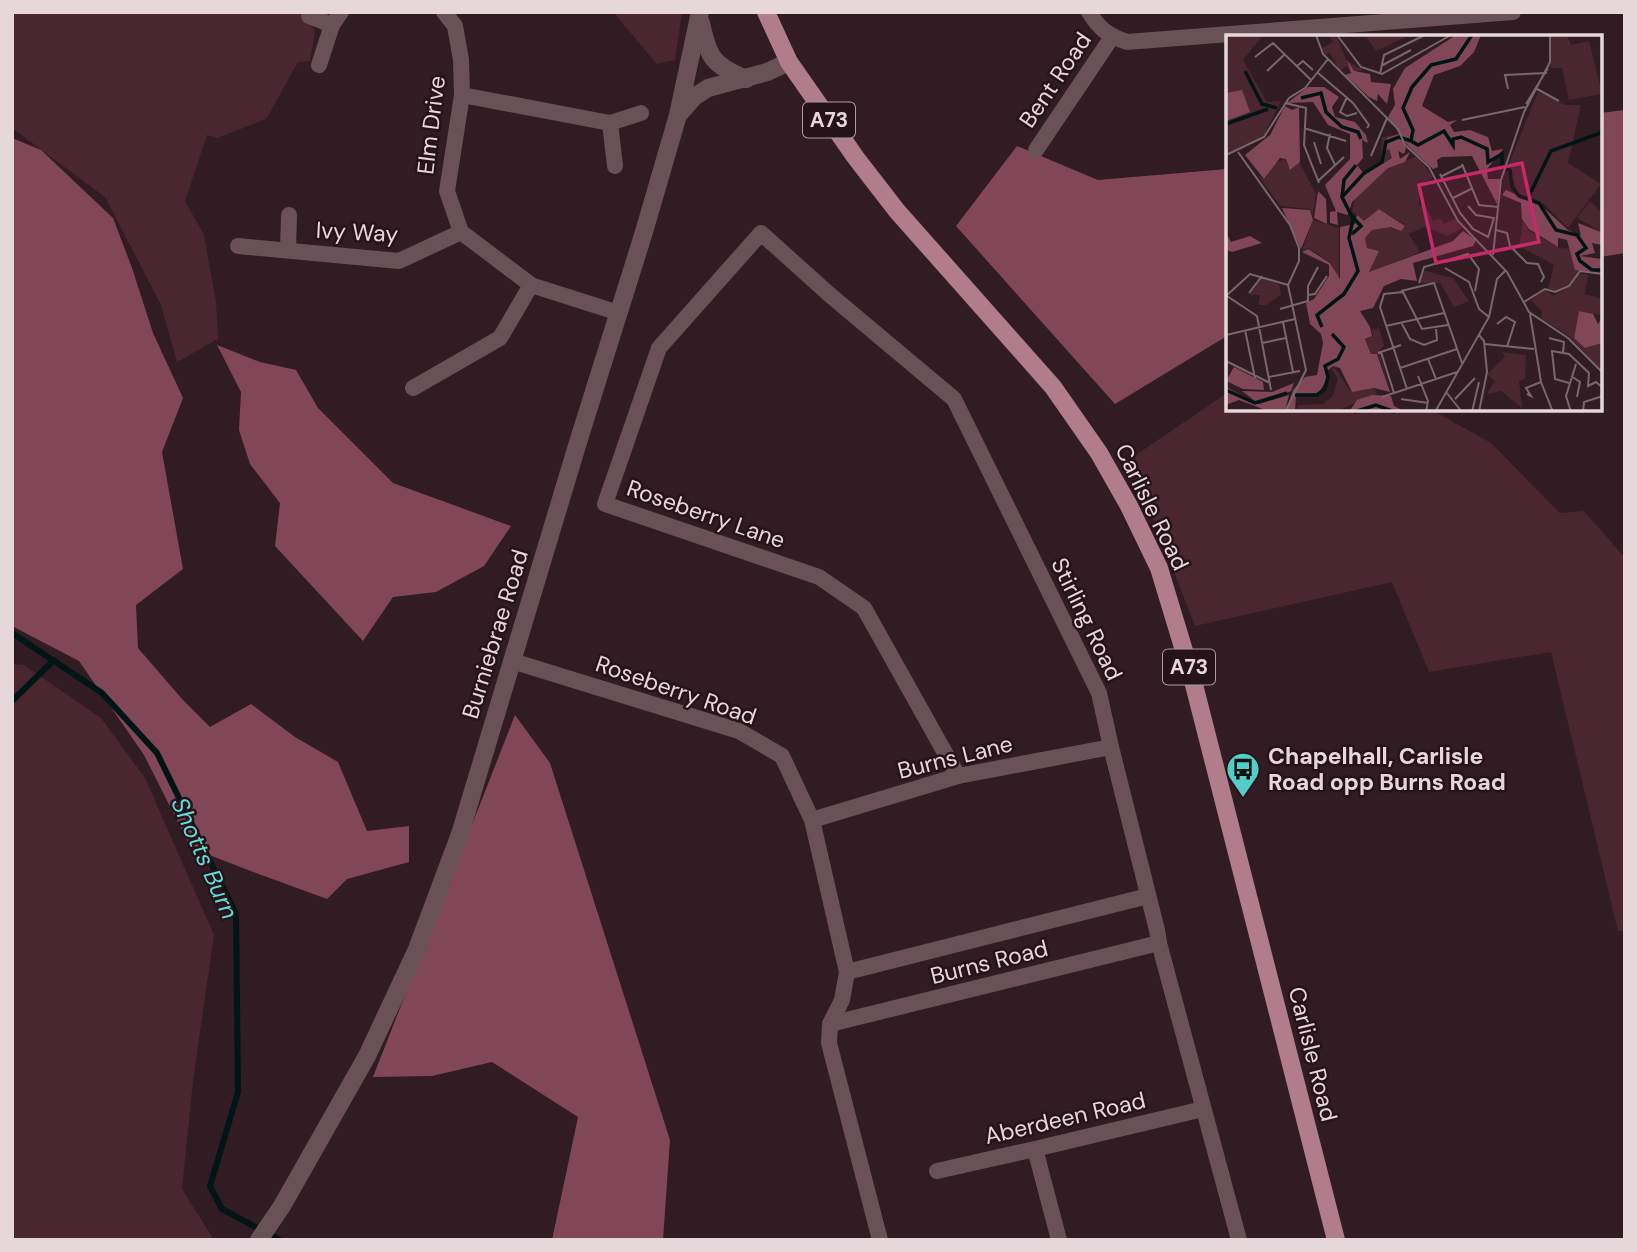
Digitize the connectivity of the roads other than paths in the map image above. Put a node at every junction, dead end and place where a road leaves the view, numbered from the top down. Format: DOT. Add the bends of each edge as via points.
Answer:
graph roads {
  1 [pos="444,12"];
  2 [pos="766,12"];
  3 [pos="1089,12"];
  4 [pos="1513,12"];
  5 [pos="699,14"];
  6 [pos="309,16"];
  7 [pos="337,19"];
  8 [pos="1112,37"];
  9 [pos="789,62"];
  10 [pos="319,65"];
  11 [pos="746,79"];
  12 [pos="461,95"];
  13 [pos="641,113"];
  14 [pos="678,115"];
  15 [pos="610,123"];
  16 [pos="1036,150"];
  17 [pos="615,166"];
  18 [pos="289,215"];
  19 [pos="461,232"];
  20 [pos="761,233"];
  21 [pos="237,246"];
  22 [pos="288,250"];
  23 [pos="531,285"];
  24 [pos="619,313"];
  25 [pos="413,388"];
  26 [pos="512,661"];
  27 [pos="1111,747"];
  28 [pos="958,776"];
  29 [pos="812,820"];
  30 [pos="1148,896"];
  31 [pos="1159,943"];
  32 [pos="848,972"];
  33 [pos="830,1024"];
  34 [pos="1203,1108"];
  35 [pos="1035,1149"];
  36 [pos="937,1171"];
  37 [pos="259,1240"];
  38 [pos="880,1240"];
  39 [pos="1059,1240"];
  40 [pos="1239,1240"];
  41 [pos="1336,1240"];
  1 -- 12 [label="street, Elm Drive" via="455,26"];
  2 -- 9 [label="main road, Carlisle Road / A73"];
  3 -- 8 [label="street" via="1097,26"];
  4 -- 8 [label="street" via="1127,42"];
  5 -- 11 [label="street" via="711,55 722,68"];
  5 -- 14 [label="street, Burniebrae Road"];
  6 -- 7 [label="street"];
  7 -- 10 [label="street"];
  8 -- 16 [label="street, Bent Road"];
  9 -- 11 [label="street"];
  9 -- 41 [label="main road, Carlisle Road / A73" via="898,211 1053,387 1099,453 1159,568 1195,690"];
  11 -- 14 [label="street" via="708,88"];
  12 -- 15 [label="street"];
  12 -- 19 [label="street, Elm Drive" via="447,191"];
  13 -- 15 [label="street"];
  14 -- 24 [label="street, Burniebrae Road"];
  15 -- 17 [label="street"];
  18 -- 22 [label="street, Ivy Way"];
  19 -- 22 [label="street, Ivy Way" via="400,261"];
  19 -- 23 [label="street"];
  20 -- 27 [label="street, Stirling Road" via="954,399 1099,693"];
  20 -- 28 [label="street, Roseberry Lane" via="659,348 605,503 819,577 864,608"];
  21 -- 22 [label="street, Ivy Way"];
  23 -- 24 [label="street"];
  23 -- 25 [label="street" via="500,338"];
  24 -- 26 [label="street, Burniebrae Road"];
  26 -- 29 [label="street, Roseberry Road" via="739,731 782,756"];
  26 -- 37 [label="street, Burniebrae Road" via="460,834 416,949 367,1056"];
  27 -- 28 [label="street, Burns Lane"];
  27 -- 30 [label="street, Stirling Road"];
  28 -- 29 [label="street, Burns Lane"];
  29 -- 32 [label="street, Roseberry Road"];
  30 -- 31 [label="street, Stirling Road"];
  30 -- 32 [label="street, Burns Road"];
  31 -- 33 [label="street, Burns Road"];
  31 -- 34 [label="street, Stirling Road"];
  32 -- 33 [label="street, Roseberry Road"];
  33 -- 38 [label="street, Roseberry Road" via="829,1043"];
  34 -- 35 [label="street, Aberdeen Road"];
  34 -- 40 [label="street, Stirling Road"];
  35 -- 36 [label="street, Aberdeen Road"];
  35 -- 39 [label="street"];
}
